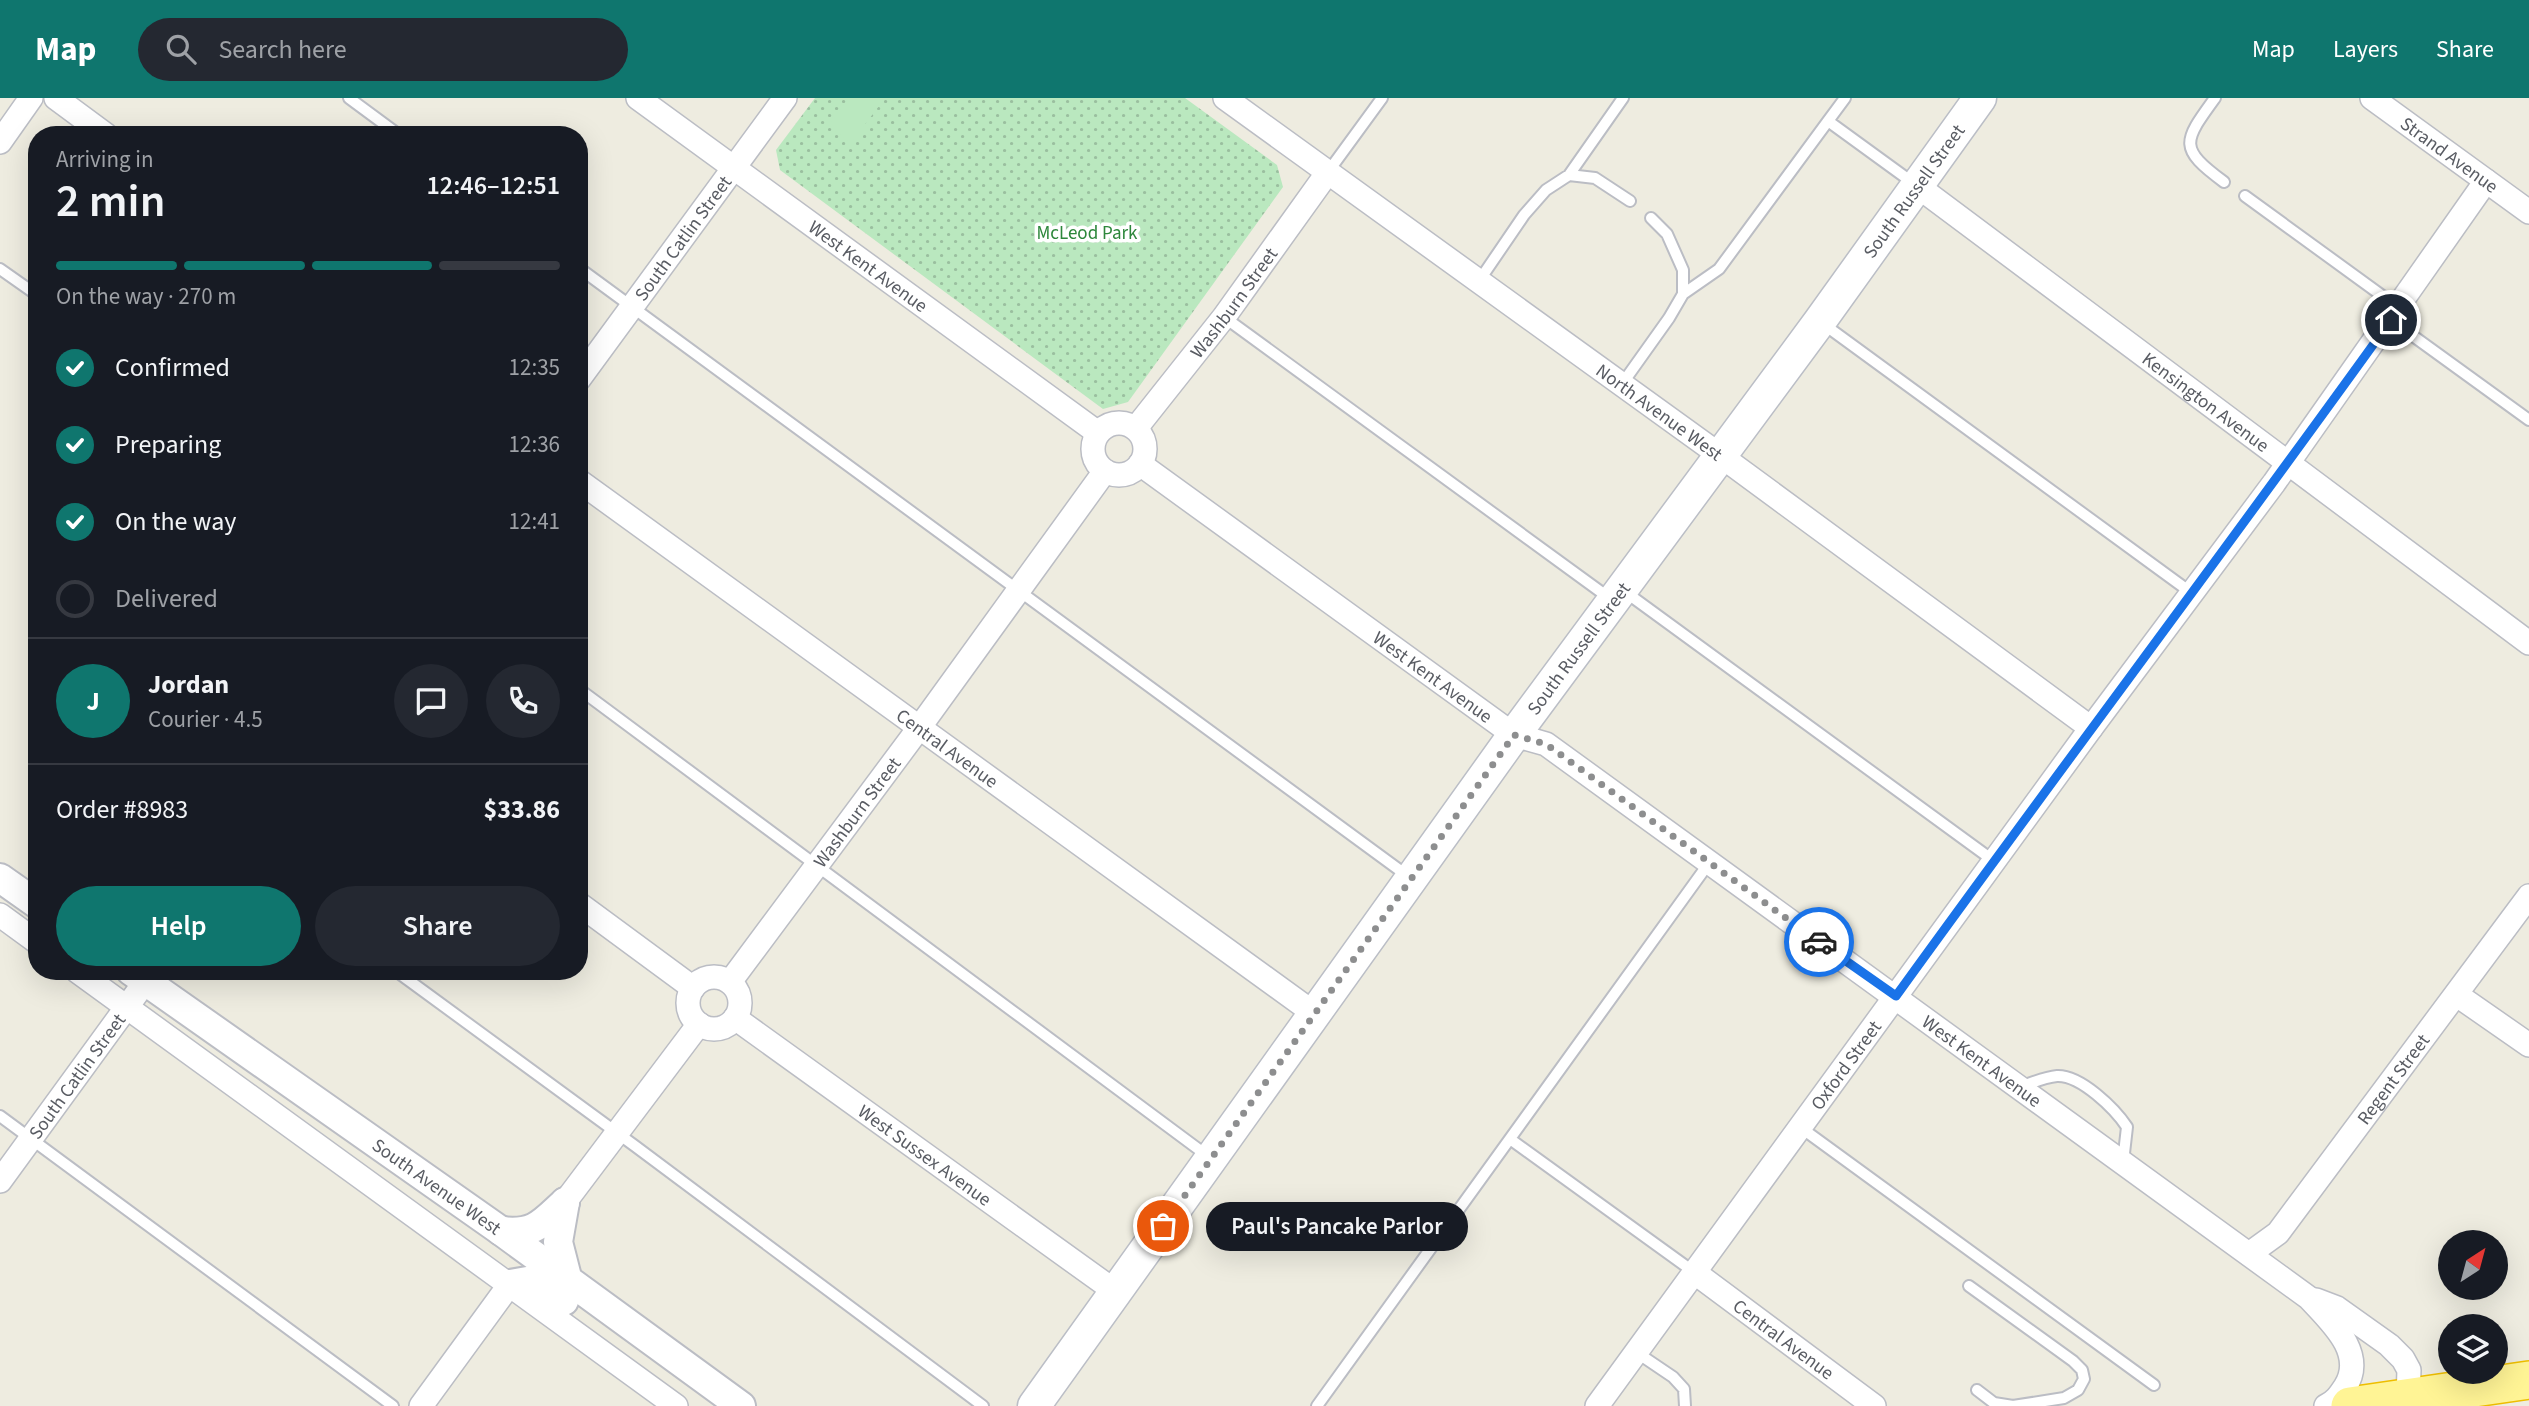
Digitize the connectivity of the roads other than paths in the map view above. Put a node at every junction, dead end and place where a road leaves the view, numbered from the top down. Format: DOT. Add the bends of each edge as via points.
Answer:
graph roads {
  1 [pos="31,98"];
  2 [pos="56,98"];
  3 [pos="349,98"];
  4 [pos="638,98"];
  5 [pos="785,98"];
  6 [pos="1225,98"];
  7 [pos="1382,98"];
  8 [pos="1623,98"];
  9 [pos="1845,98"];
  10 [pos="1980,98"];
  11 [pos="2215,98"];
  12 [pos="2372,98"];
  13 [pos="1828,121"];
  14 [pos="94,126"];
  15 [pos="386,126"];
  16 [pos="0,142"];
  17 [pos="734,168"];
  18 [pos="1328,172"];
  19 [pos="1569,175"];
  20 [pos="2486,181"];
  21 [pos="2224,182"];
  22 [pos="1916,185"];
  23 [pos="2245,196"];
  24 [pos="1630,201"];
  25 [pos="2529,212"];
  26 [pos="1651,218"];
  27 [pos="0,269"];
  28 [pos="588,275"];
  29 [pos="1479,281"];
  30 [pos="28,289"];
  31 [pos="1683,294"];
  32 [pos="631,306"];
  33 [pos="2395,314"];
  34 [pos="1224,317"];
  35 [pos="1820,321"];
  36 [pos="588,366"];
  37 [pos="1622,384"];
  38 [pos="2529,420"];
  39 [pos="1136,428"];
  40 [pos="1098,433"];
  41 [pos="1721,456"];
  42 [pos="2289,462"];
  43 [pos="1140,464"];
  44 [pos="1105,471"];
  45 [pos="588,488"];
  46 [pos="1017,591"];
  47 [pos="2193,594"];
  48 [pos="1618,595"];
  49 [pos="2529,643"];
  50 [pos="588,696"];
  51 [pos="2091,728"];
  52 [pos="919,729"];
  53 [pos="1514,735"];
  54 [pos="1994,861"];
  55 [pos="1709,863"];
  56 [pos="817,866"];
  57 [pos="0,878"];
  58 [pos="1411,879"];
  59 [pos="2529,896"];
  60 [pos="28,898"];
  61 [pos="588,911"];
  62 [pos="0,915"];
  63 [pos="28,935"];
  64 [pos="89,980"];
  65 [pos="142,980"];
  66 [pos="151,980"];
  67 [pos="408,980"];
  68 [pos="730,982"];
  69 [pos="693,988"];
  70 [pos="2457,995"];
  71 [pos="1896,996"];
  72 [pos="128,1009"];
  73 [pos="1315,1014"];
  74 [pos="735,1018"];
  75 [pos="699,1024"];
  76 [pos="2529,1045"];
  77 [pos="2020,1087"];
  78 [pos="0,1116"];
  79 [pos="1800,1127"];
  80 [pos="618,1134"];
  81 [pos="31,1139"];
  82 [pos="1510,1139"];
  83 [pos="1211,1159"];
  84 [pos="2123,1162"];
  85 [pos="0,1181"];
  86 [pos="565,1202"];
  87 [pos="501,1231"];
  88 [pos="2249,1254"];
  89 [pos="1694,1272"];
  90 [pos="568,1281"];
  91 [pos="510,1284"];
  92 [pos="1969,1286"];
  93 [pos="1116,1292"];
  94 [pos="2309,1298"];
  95 [pos="1636,1352"];
  96 [pos="668,1353"];
  97 [pos="2529,1380"];
  98 [pos="2154,1384"];
  99 [pos="1977,1390"];
  100 [pos="2404,1402"];
  101 [pos="1040,1404"];
  102 [pos="393,1406"];
  103 [pos="421,1406"];
  104 [pos="676,1406"];
  105 [pos="741,1406"];
  106 [pos="983,1406"];
  107 [pos="1317,1406"];
  108 [pos="1597,1406"];
  109 [pos="1685,1406"];
  110 [pos="1874,1406"];
  111 [pos="2326,1406"];
  112 [pos="2350,1406"];
  1 -- 16 [label="street"];
  2 -- 14 [label="street"];
  3 -- 15 [label="lane"];
  4 -- 17 [label="street, West Kent Avenue"];
  5 -- 17 [label="street, South Catlin Street"];
  6 -- 18 [label="street, North Avenue West"];
  7 -- 18 [label="lane"];
  8 -- 19 [label="lane"];
  9 -- 13 [label="lane"];
  10 -- 22 [label="main road, South Russell Street"];
  11 -- 21 [label="lane" via="2193,127 2190,146 2192,156"];
  12 -- 20 [label="street, Strand Avenue"];
  13 -- 22 [label="lane"];
  13 -- 31 [label="lane" via="1719,269"];
  17 -- 32 [label="street, South Catlin Street"];
  17 -- 40 [label="street, West Kent Avenue"];
  18 -- 29 [label="street, North Avenue West"];
  18 -- 34 [label="street, Washburn Street"];
  19 -- 24 [label="lane" via="1595,178"];
  19 -- 29 [label="lane" via="1546,190 1524,215"];
  20 -- 25 [label="street, Strand Avenue"];
  20 -- 33 [label="street, Oxford Street"];
  22 -- 35 [label="main road, South Russell Street"];
  22 -- 42 [label="street, Kensington Avenue"];
  23 -- 33 [label="lane"];
  26 -- 31 [label="lane" via="1667,234 1683,270"];
  27 -- 30 [label="lane"];
  28 -- 32 [label="lane"];
  29 -- 37 [label="street, North Avenue West"];
  31 -- 37 [label="lane"];
  32 -- 36 [label="street, South Catlin Street"];
  32 -- 46 [label="lane"];
  33 -- 38 [label="lane"];
  33 -- 42 [label="street, Oxford Street"];
  34 -- 39 [label="street, Washburn Street"];
  34 -- 48 [label="lane"];
  35 -- 41 [label="main road, South Russell Street"];
  35 -- 47 [label="lane"];
  37 -- 41 [label="street, North Avenue West"];
  39 -- 40 [label="street" via="1117,422"];
  39 -- 43 [label="street" via="1145,451"];
  40 -- 44 [label="street" via="1093,456"];
  41 -- 48 [label="main road, South Russell Street"];
  41 -- 51 [label="street, North Avenue West"];
  42 -- 47 [label="street, Oxford Street"];
  42 -- 49 [label="street, Kensington Avenue"];
  43 -- 44 [label="street" via="1121,475"];
  43 -- 53 [label="street, West Kent Avenue"];
  44 -- 46 [label="street, Washburn Street"];
  45 -- 52 [label="street, Central Avenue"];
  46 -- 52 [label="street, Washburn Street"];
  46 -- 58 [label="lane"];
  47 -- 51 [label="street, Oxford Street"];
  48 -- 53 [label="main road, South Russell Street"];
  48 -- 54 [label="lane"];
  50 -- 56 [label="lane"];
  51 -- 54 [label="street, Oxford Street"];
  52 -- 56 [label="street, Washburn Street"];
  52 -- 73 [label="street, Central Avenue"];
  53 -- 55 [label="street, West Kent Avenue" via="1546,744"];
  53 -- 58 [label="main road, South Russell Street"];
  54 -- 71 [label="street, Oxford Street"];
  55 -- 71 [label="street, West Kent Avenue"];
  55 -- 82 [label="lane"];
  56 -- 68 [label="street, Washburn Street"];
  56 -- 83 [label="lane"];
  57 -- 60 [label="street"];
  58 -- 73 [label="main road, South Russell Street"];
  59 -- 70 [label="street, Regent Street"];
  61 -- 69 [label="street"];
  62 -- 63 [label="street"];
  64 -- 72 [label="street, South Avenue West"];
  65 -- 72 [label="street, South Catlin Street"];
  66 -- 87 [label="street, South Avenue West"];
  67 -- 80 [label="lane"];
  68 -- 69 [label="street" via="712,976"];
  68 -- 74 [label="street" via="740,996"];
  69 -- 75 [label="street" via="689,1010"];
  70 -- 76 [label="street"];
  70 -- 88 [label="street, Regent Street" via="2278,1233"];
  71 -- 77 [label="street, West Kent Avenue"];
  71 -- 79 [label="street, Oxford Street"];
  72 -- 81 [label="street, South Catlin Street"];
  72 -- 91 [label="street, South Avenue West"];
  73 -- 83 [label="main road, South Russell Street"];
  74 -- 75 [label="street" via="717,1029"];
  74 -- 93 [label="street, West Sussex Avenue"];
  75 -- 80 [label="street"];
  77 -- 84 [label="street, West Kent Avenue"];
  77 -- 84 [label="lane" via="2058,1076 2074,1079 2116,1110 2127,1127"];
  78 -- 81 [label="lane"];
  79 -- 89 [label="street, Oxford Street"];
  79 -- 98 [label="lane"];
  80 -- 86 [label="street"];
  80 -- 106 [label="lane"];
  81 -- 85 [label="street, South Catlin Street"];
  81 -- 102 [label="lane"];
  82 -- 89 [label="lane"];
  82 -- 107 [label="lane"];
  83 -- 93 [label="main road, South Russell Street"];
  84 -- 88 [label="street, West Kent Avenue"];
  86 -- 87 [label="street" via="531,1230"];
  86 -- 90 [label="street" via="558,1242"];
  87 -- 90 [label="street, South Avenue West"];
  88 -- 94 [label="street, West Kent Avenue"];
  89 -- 95 [label="street, Oxford Street"];
  89 -- 110 [label="street, Central Avenue"];
  90 -- 96 [label="street, South Avenue West"];
  91 -- 96 [label="street" via="533,1279 617,1338"];
  91 -- 103 [label="street"];
  91 -- 104 [label="street, South Avenue West"];
  92 -- 99 [label="lane" via="2073,1361 2084,1379 2078,1390 2064,1398 2013,1406 1994,1403"];
  93 -- 101 [label="main road, South Russell Street"];
  94 -- 100 [label="street, West Kent Avenue" via="2337,1308 2396,1352 2409,1370"];
  94 -- 111 [label="street, West Kent Avenue" via="2339,1332 2351,1355 2348,1383"];
  95 -- 108 [label="street, Oxford Street"];
  95 -- 109 [label="lane" via="1684,1389"];
  96 -- 105 [label="street, South Avenue West"];
  97 -- 100 [label="highway"];
  100 -- 112 [label="highway"];
}
